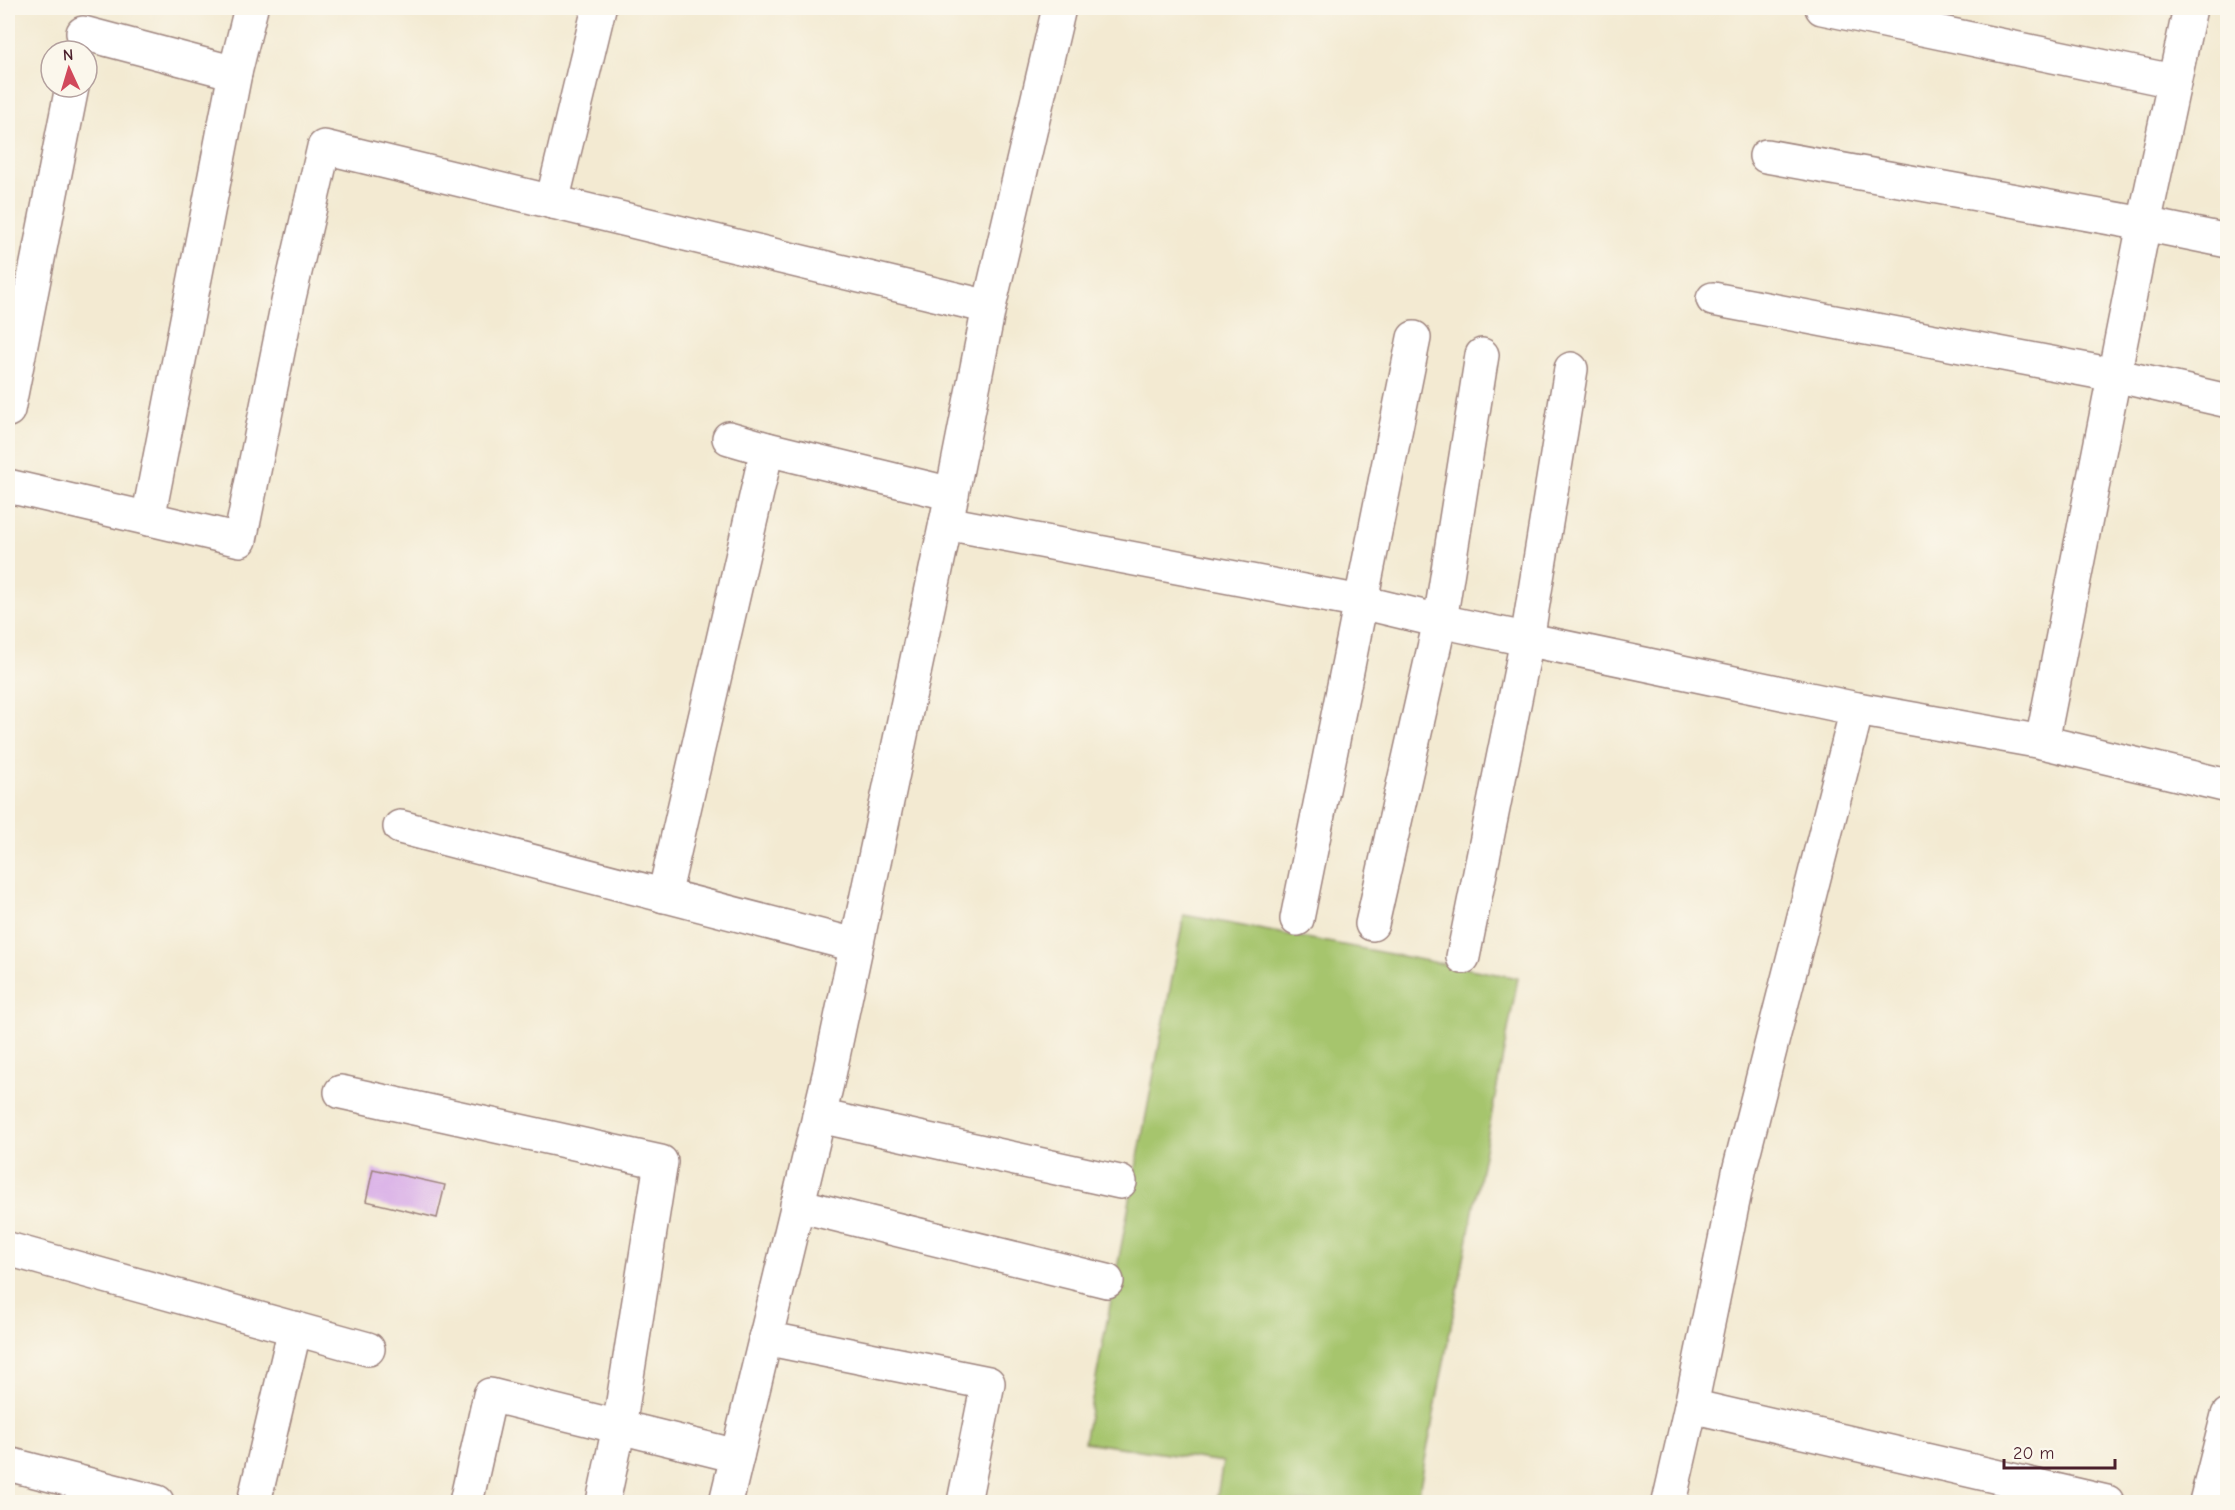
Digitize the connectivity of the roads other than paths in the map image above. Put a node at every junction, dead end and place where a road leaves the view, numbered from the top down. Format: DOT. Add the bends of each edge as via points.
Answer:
graph roads {
  1 [pos="251,8"];
  2 [pos="599,8"];
  3 [pos="1059,8"];
  4 [pos="1822,8"];
  5 [pos="2190,8"];
  6 [pos="84,30"];
  7 [pos="235,73"];
  8 [pos="2173,81"];
  9 [pos="70,99"];
  10 [pos="1766,156"];
  11 [pos="552,202"];
  12 [pos="2144,224"];
  13 [pos="2228,242"];
  14 [pos="1713,299"];
  15 [pos="989,307"];
  16 [pos="1414,338"];
  17 [pos="1482,355"];
  18 [pos="1570,369"];
  19 [pos="2114,375"];
  20 [pos="2228,401"];
  21 [pos="8,410"];
  22 [pos="729,438"];
  23 [pos="767,449"];
  24 [pos="8,486"];
  25 [pos="949,508"];
  26 [pos="148,519"];
  27 [pos="1361,602"];
  28 [pos="1440,621"];
  29 [pos="1527,639"];
  30 [pos="1857,709"];
  31 [pos="2042,742"];
  32 [pos="2228,786"];
  33 [pos="400,827"];
  34 [pos="664,896"];
  35 [pos="1297,919"];
  36 [pos="1372,924"];
  37 [pos="855,945"];
  38 [pos="1463,957"];
  39 [pos="340,1092"];
  40 [pos="819,1116"];
  41 [pos="1120,1182"];
  42 [pos="797,1205"];
  43 [pos="8,1250"];
  44 [pos="1107,1281"];
  45 [pos="295,1328"];
  46 [pos="765,1338"];
  47 [pos="368,1349"];
  48 [pos="1691,1406"];
  49 [pos="2228,1415"];
  50 [pos="619,1427"];
  51 [pos="737,1456"];
  52 [pos="8,1464"];
  53 [pos="157,1503"];
  54 [pos="254,1503"];
  55 [pos="466,1503"];
  56 [pos="603,1503"];
  57 [pos="726,1503"];
  58 [pos="964,1503"];
  59 [pos="1669,1503"];
  60 [pos="2107,1503"];
  61 [pos="2206,1503"];
  1 -- 7 [label="street"];
  2 -- 11 [label="street"];
  3 -- 15 [label="street"];
  4 -- 8 [label="street"];
  5 -- 8 [label="street"];
  6 -- 7 [label="street"];
  7 -- 26 [label="street"];
  8 -- 12 [label="street"];
  9 -- 21 [label="street"];
  10 -- 12 [label="street"];
  11 -- 15 [label="street"];
  11 -- 26 [label="street" via="324,147 240,540"];
  12 -- 13 [label="street"];
  12 -- 19 [label="street"];
  14 -- 19 [label="street"];
  15 -- 25 [label="street"];
  16 -- 27 [label="street"];
  17 -- 28 [label="street"];
  18 -- 29 [label="street"];
  19 -- 20 [label="street"];
  19 -- 31 [label="street"];
  22 -- 23 [label="street"];
  23 -- 25 [label="street"];
  23 -- 34 [label="street"];
  24 -- 26 [label="street"];
  25 -- 27 [label="street"];
  25 -- 37 [label="street"];
  27 -- 28 [label="street"];
  27 -- 35 [label="street"];
  28 -- 29 [label="street"];
  28 -- 36 [label="street"];
  29 -- 30 [label="street"];
  29 -- 38 [label="street"];
  30 -- 31 [label="street"];
  30 -- 48 [label="street" via="1740,1167"];
  31 -- 32 [label="street"];
  33 -- 34 [label="street"];
  34 -- 37 [label="street"];
  37 -- 40 [label="street"];
  39 -- 50 [label="street" via="662,1162"];
  40 -- 41 [label="street"];
  40 -- 42 [label="street"];
  42 -- 44 [label="street"];
  42 -- 46 [label="street"];
  43 -- 45 [label="street"];
  45 -- 47 [label="street"];
  45 -- 54 [label="street"];
  46 -- 51 [label="street"];
  46 -- 58 [label="street" via="988,1383"];
  48 -- 59 [label="street"];
  48 -- 60 [label="street"];
  49 -- 61 [label="street"];
  50 -- 51 [label="street"];
  50 -- 55 [label="street" via="490,1395"];
  50 -- 56 [label="street"];
  51 -- 57 [label="street"];
  52 -- 53 [label="street"];
}
